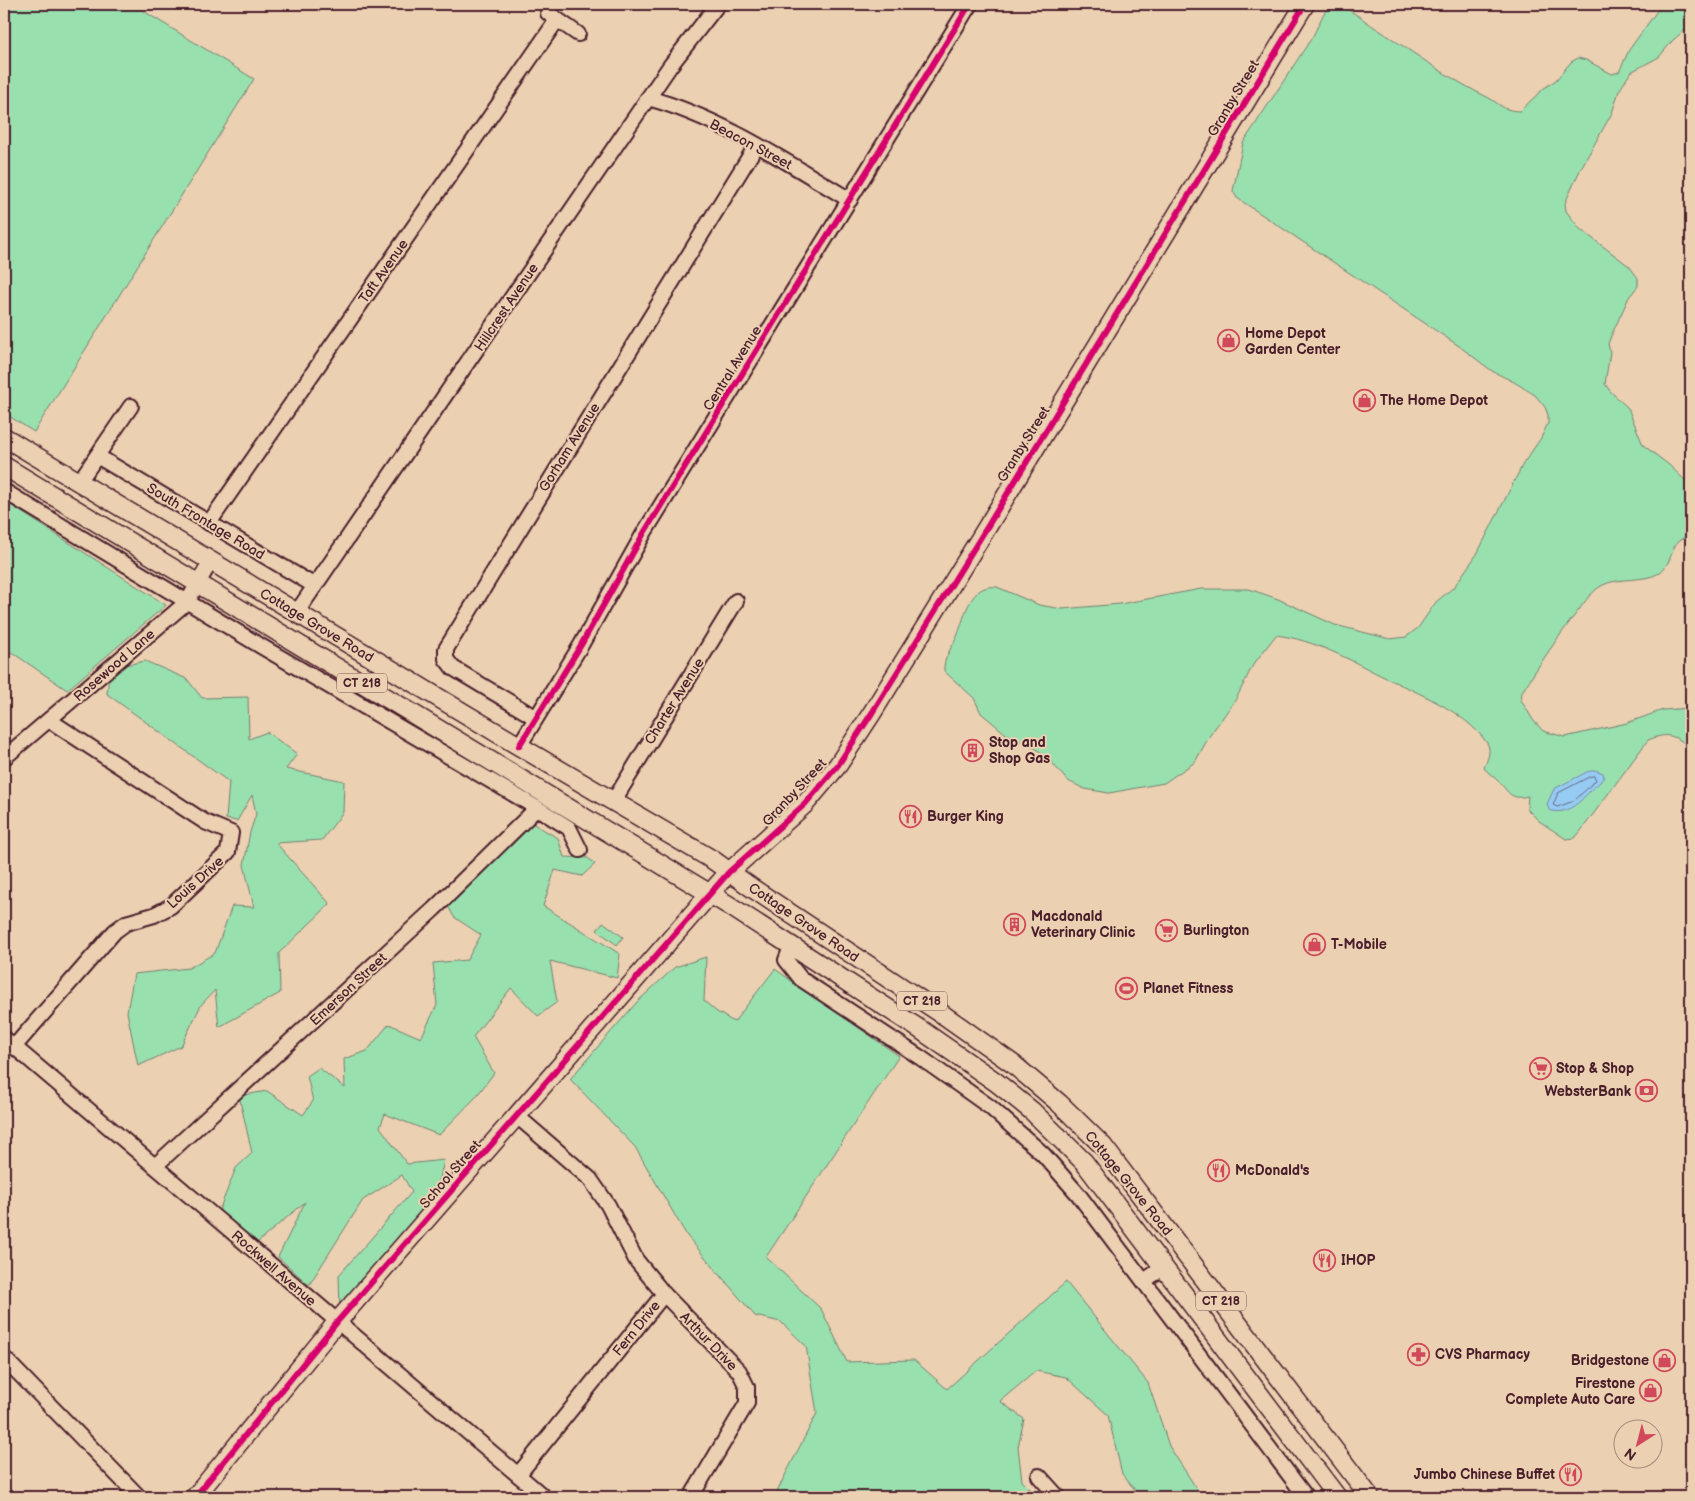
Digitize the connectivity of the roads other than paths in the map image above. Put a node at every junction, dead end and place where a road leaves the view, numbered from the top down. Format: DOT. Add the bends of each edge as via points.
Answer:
graph roads {
  1 [pos="718,4"];
  2 [pos="970,4"];
  3 [pos="1305,4"];
  4 [pos="578,34"];
  5 [pos="648,98"];
  6 [pos="756,146"];
  7 [pos="850,200"];
  8 [pos="132,406"];
  9 [pos="4,437"];
  10 [pos="97,456"];
  11 [pos="4,466"];
  12 [pos="79,482"];
  13 [pos="4,491"];
  14 [pos="209,523"];
  15 [pos="211,561"];
  16 [pos="198,582"];
  17 [pos="315,586"];
  18 [pos="187,602"];
  19 [pos="736,602"];
  20 [pos="297,612"];
  21 [pos="536,718"];
  22 [pos="49,720"];
  23 [pos="519,746"];
  24 [pos="4,758"];
  25 [pos="613,802"];
  26 [pos="537,808"];
  27 [pos="580,850"];
  28 [pos="729,872"];
  29 [pos="710,894"];
  30 [pos="791,947"];
  31 [pos="921,1030"];
  32 [pos="9,1043"];
  33 [pos="908,1050"];
  34 [pos="517,1116"];
  35 [pos="1103,1146"];
  36 [pos="1084,1162"];
  37 [pos="155,1166"];
  38 [pos="1164,1268"];
  39 [pos="1144,1281"];
  40 [pos="664,1294"];
  41 [pos="337,1322"];
  42 [pos="4,1358"];
  43 [pos="1289,1390"];
  44 [pos="1268,1404"];
  45 [pos="518,1475"];
  46 [pos="1039,1476"];
  47 [pos="139,1497"];
  48 [pos="195,1497"];
  49 [pos="544,1497"];
  50 [pos="691,1497"];
  51 [pos="1058,1497"];
  52 [pos="1306,1497"];
  53 [pos="1337,1497"];
  54 [pos="1370,1497"];
  1 -- 5 [label="street, Hillcrest Avenue"];
  2 -- 7 [label="street, Central Avenue"];
  3 -- 28 [label="main road, Granby Street" via="850,747 805,804"];
  4 -- 14 [label="street, Taft Avenue" via="552,16"];
  5 -- 6 [label="street, Beacon Street" via="686,110"];
  5 -- 17 [label="street, Hillcrest Avenue"];
  6 -- 7 [label="street, Beacon Street"];
  6 -- 21 [label="street, Gorham Avenue" via="446,649 446,659 453,668"];
  7 -- 21 [label="street, Central Avenue" via="644,534"];
  8 -- 10 [label="street"];
  9 -- 12 [label="main road, Cottage Grove Road / CT 218"];
  10 -- 12 [label="street"];
  10 -- 14 [label="street, South Frontage Road"];
  11 -- 16 [label="main road, Cottage Grove Road / CT 218"];
  12 -- 15 [label="main road, Cottage Grove Road / CT 218"];
  13 -- 18 [label="street"];
  14 -- 17 [label="street, South Frontage Road"];
  15 -- 16 [label="street, Rosewood Lane"];
  15 -- 20 [label="main road, Cottage Grove Road / CT 218"];
  16 -- 18 [label="street, Rosewood Lane"];
  16 -- 29 [label="main road, Cottage Grove Road / CT 218"];
  17 -- 20 [label="street, Hillcrest Avenue"];
  18 -- 22 [label="street, Rosewood Lane"];
  18 -- 26 [label="street"];
  19 -- 25 [label="street, Charter Avenue"];
  20 -- 23 [label="main road, Cottage Grove Road / CT 218"];
  21 -- 23 [label="street, Central Avenue"];
  22 -- 24 [label="street, Rosewood Lane"];
  22 -- 32 [label="street, Louis Drive" via="205,822 232,833 228,852 171,906 126,923 115,931"];
  23 -- 25 [label="main road, Cottage Grove Road / CT 218"];
  25 -- 28 [label="main road, Cottage Grove Road / CT 218"];
  26 -- 27 [label="street" via="569,828"];
  26 -- 37 [label="street, Emerson Street" via="434,909"];
  28 -- 29 [label="main road, School Street"];
  28 -- 35 [label="main road, Cottage Grove Road / CT 218" via="1013,1064 1060,1103"];
  29 -- 30 [label="main road, Cottage Grove Road / CT 218"];
  29 -- 34 [label="main road, School Street"];
  30 -- 31 [label="main road, Cottage Grove Road / CT 218"];
  30 -- 33 [label="street, Cottage Grove Road" via="786,960 800,979"];
  31 -- 33 [label="street"];
  31 -- 36 [label="main road, Cottage Grove Road / CT 218" via="1032,1111"];
  32 -- 37 [label="street, Rockwell Avenue"];
  33 -- 39 [label="street, Cottage Grove Road" via="990,1107 1043,1154"];
  34 -- 40 [label="street, Fern Drive" via="590,1179 608,1205 636,1260"];
  34 -- 41 [label="main road, School Street"];
  35 -- 36 [label="main road"];
  35 -- 43 [label="main road, Cottage Grove Road / CT 218"];
  36 -- 38 [label="main road, Cottage Grove Road / CT 218"];
  37 -- 41 [label="street, Rockwell Avenue"];
  38 -- 39 [label="street"];
  38 -- 44 [label="main road, Cottage Grove Road / CT 218"];
  39 -- 52 [label="street, Cottage Grove Road"];
  40 -- 45 [label="street, Fern Drive"];
  40 -- 50 [label="street, Arthur Drive" via="739,1371 747,1387 747,1403"];
  41 -- 45 [label="street, Rockwell Avenue"];
  41 -- 48 [label="main road, School Street"];
  42 -- 47 [label="street"];
  43 -- 44 [label="main road"];
  43 -- 54 [label="main road, Cottage Grove Road / CT 218"];
  44 -- 53 [label="main road, Cottage Grove Road / CT 218"];
  45 -- 49 [label="street, Rockwell Avenue"];
  46 -- 51 [label="street"];
}
